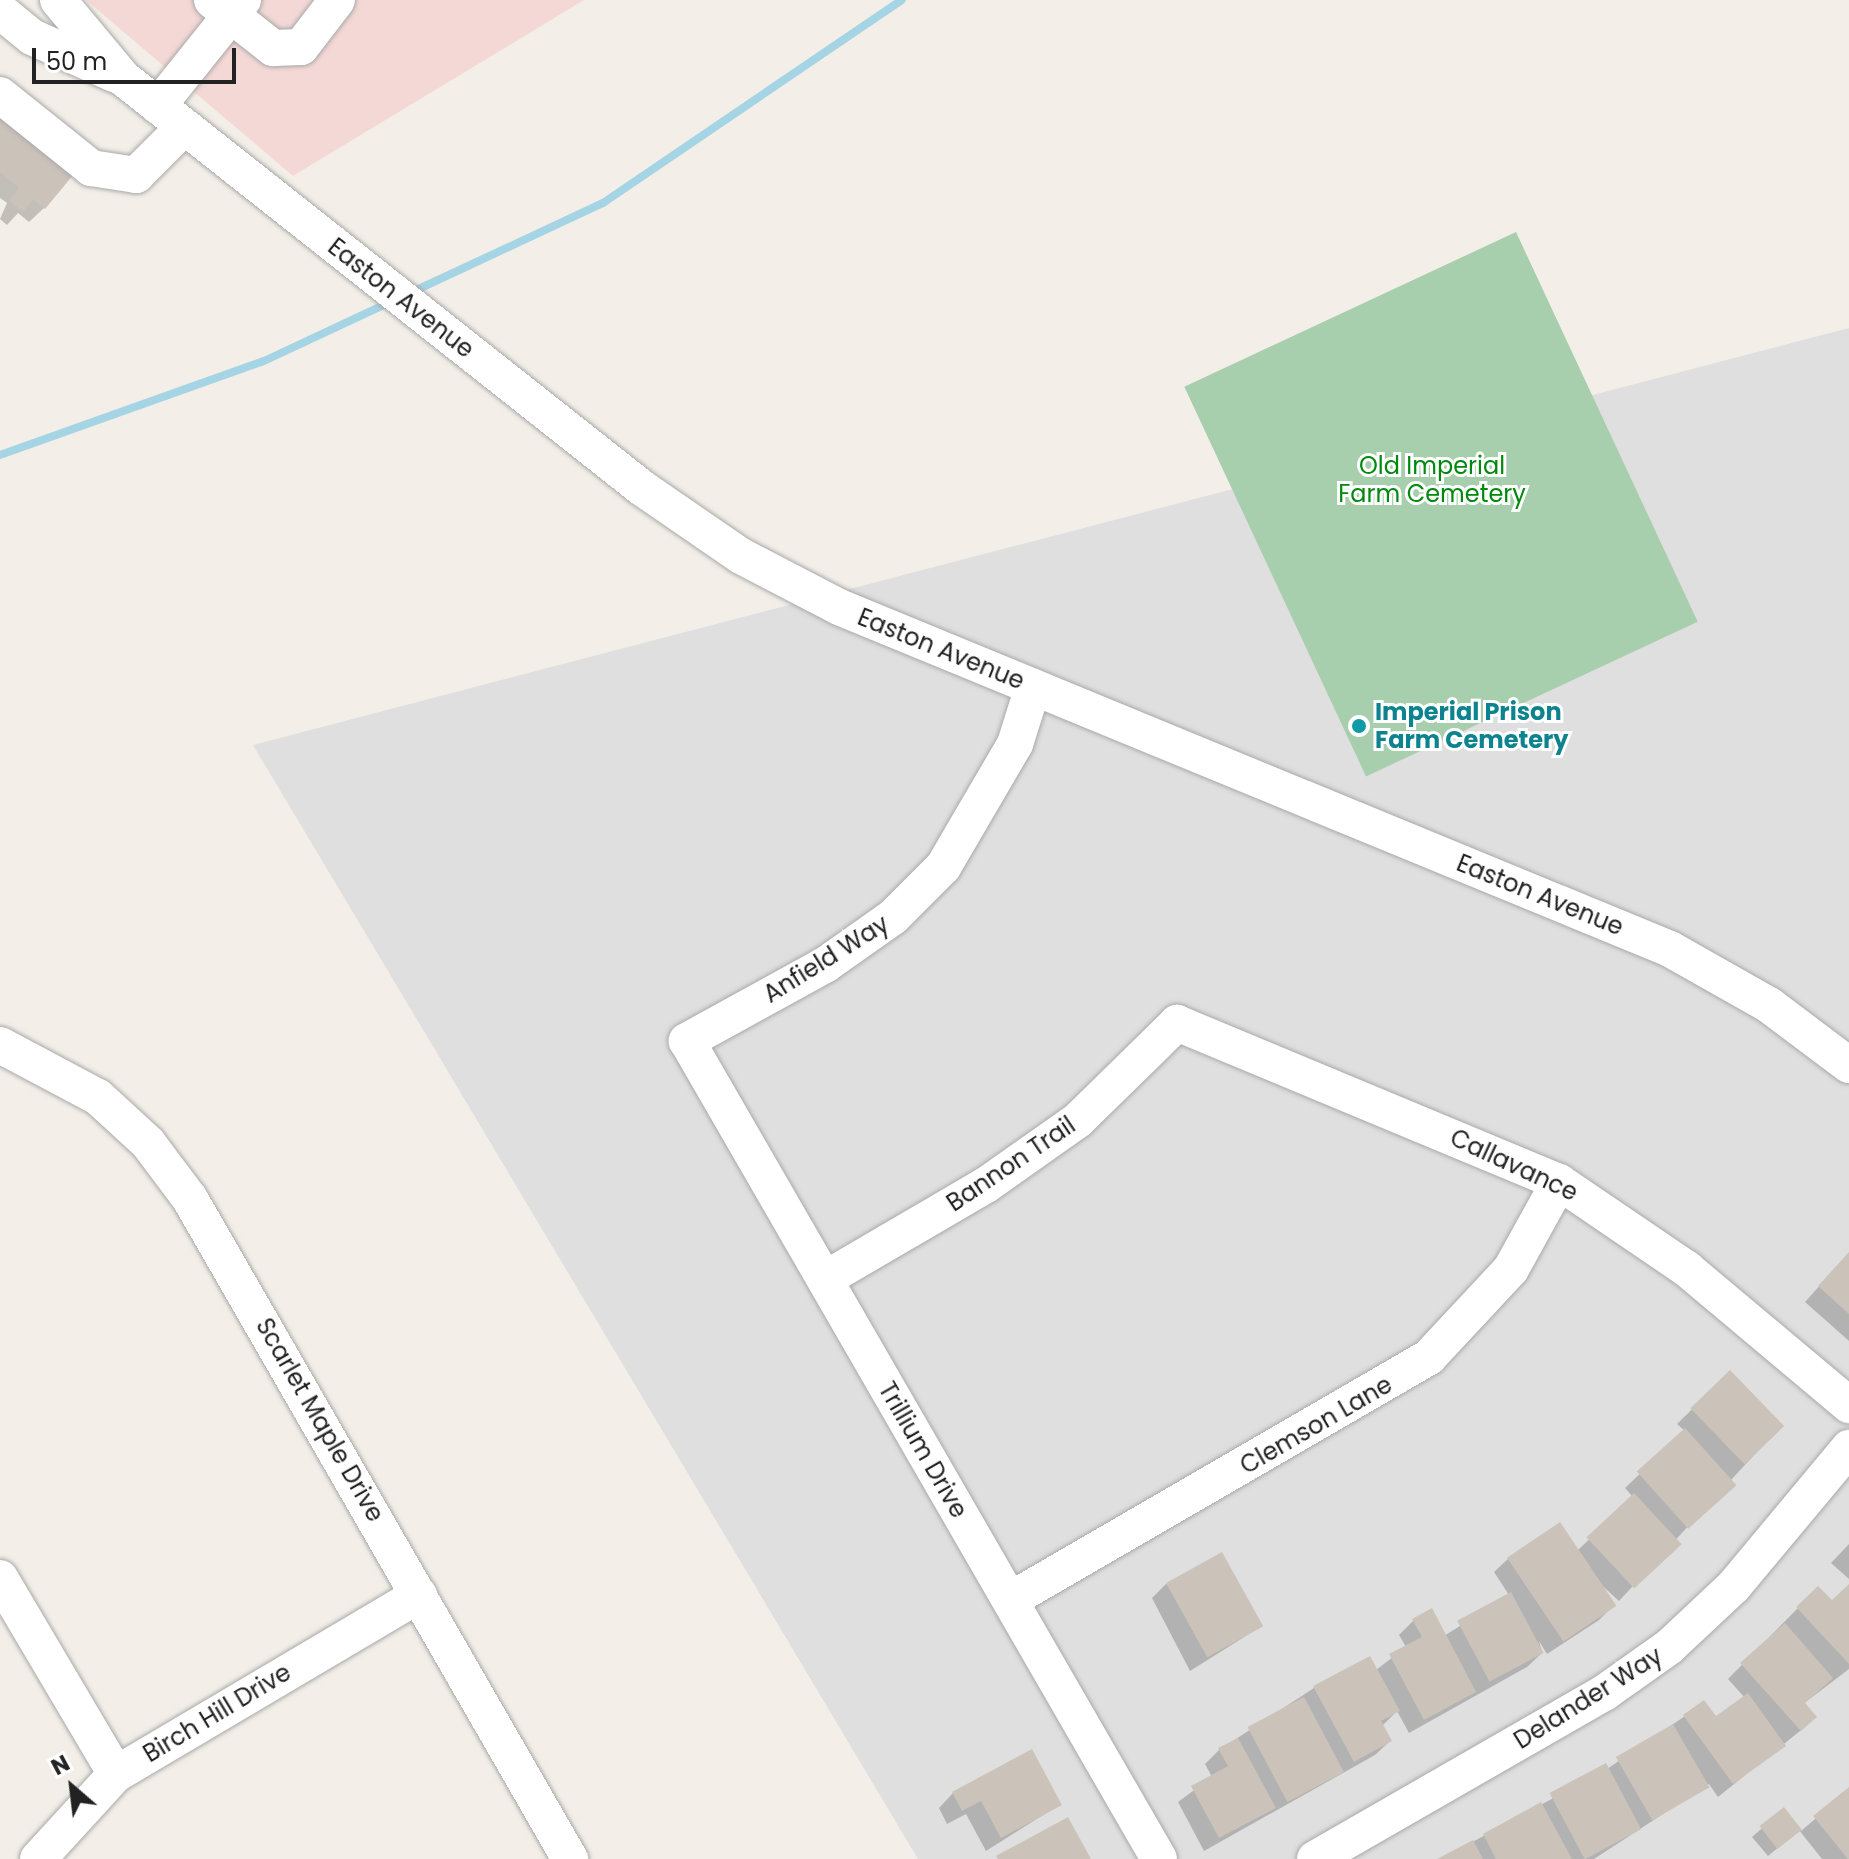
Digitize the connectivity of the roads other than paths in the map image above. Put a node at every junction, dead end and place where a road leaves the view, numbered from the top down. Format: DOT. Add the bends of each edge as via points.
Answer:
graph roads {
  1 [pos="58,0"];
  2 [pos="337,0"];
  3 [pos="229,4"];
  4 [pos="0,11"];
  5 [pos="123,78"];
  6 [pos="0,95"];
  7 [pos="171,117"];
  8 [pos="1033,687"];
  9 [pos="1177,1023"];
  10 [pos="687,1041"];
  11 [pos="0,1045"];
  12 [pos="1849,1065"];
  13 [pos="1559,1182"];
  14 [pos="825,1279"];
  15 [pos="1849,1405"];
  16 [pos="1849,1448"];
  17 [pos="0,1578"];
  18 [pos="419,1595"];
  19 [pos="1010,1600"];
  20 [pos="116,1774"];
  21 [pos="38,1859"];
  22 [pos="570,1859"];
  23 [pos="1159,1859"];
  24 [pos="1315,1859"];
  1 -- 5 [label="street, Easton Avenue"];
  2 -- 3 [label="street" via="301,47 273,48"];
  3 -- 7 [label="street"];
  4 -- 5 [label="street, Easton Avenue" via="32,37"];
  5 -- 7 [label="street, Easton Avenue"];
  6 -- 7 [label="street" via="91,168 136,175"];
  7 -- 8 [label="street, Easton Avenue" via="496,373 741,556 839,607"];
  8 -- 10 [label="street, Anfield Way" via="1015,744 943,867 893,917 825,965"];
  8 -- 12 [label="street, Easton Avenue" via="1670,949 1769,1005"];
  9 -- 13 [label="street, Callavance"];
  9 -- 14 [label="street, Bannon Trail" via="1078,1120 986,1185"];
  10 -- 14 [label="street, Trillium Drive"];
  11 -- 18 [label="street, Scarlet Maple Drive" via="60,1072 148,1143 190,1199"];
  13 -- 15 [label="street, Callavance" via="1687,1269"];
  13 -- 19 [label="street, Clemson Lane" via="1511,1269 1429,1357"];
  14 -- 19 [label="street, Trillium Drive"];
  16 -- 24 [label="street, Delander Way" via="1734,1586 1669,1647 1604,1693"];
  17 -- 20 [label="street"];
  18 -- 20 [label="street, Birch Hill Drive"];
  18 -- 22 [label="street, Scarlet Maple Drive"];
  19 -- 23 [label="street, Trillium Drive"];
  20 -- 21 [label="street, Birch Hill Drive"];
}
